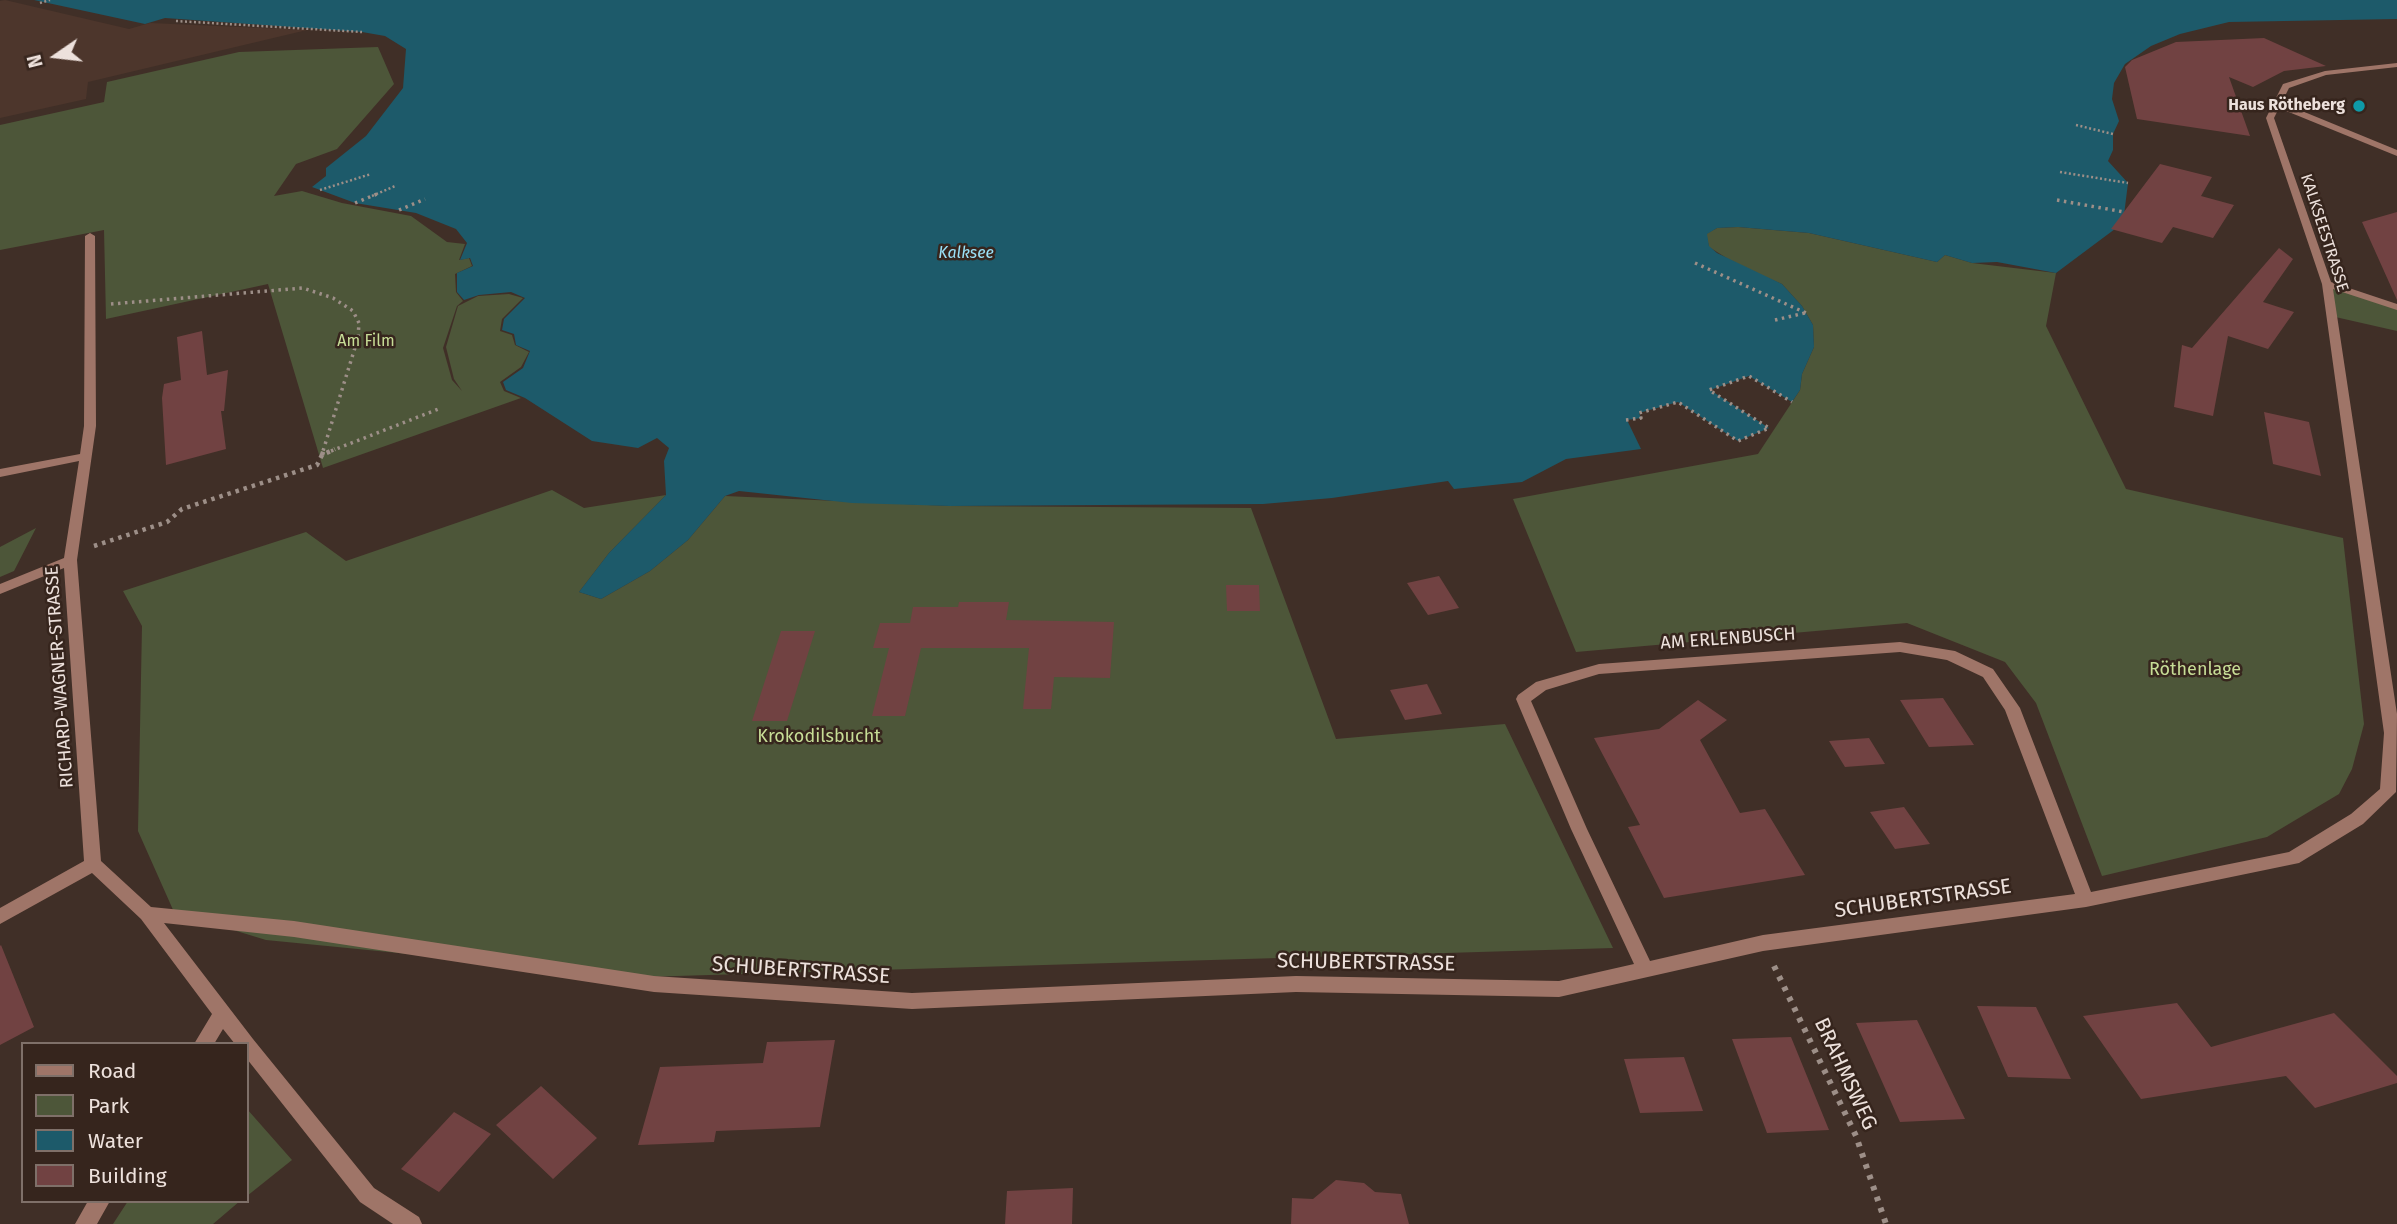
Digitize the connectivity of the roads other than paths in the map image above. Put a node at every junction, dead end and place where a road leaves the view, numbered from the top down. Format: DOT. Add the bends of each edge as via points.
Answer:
graph roads {
  1 [pos="2397,65"];
  2 [pos="2277,104"];
  3 [pos="2397,153"];
  4 [pos="90,236"];
  5 [pos="2327,284"];
  6 [pos="2397,307"];
  7 [pos="87,456"];
  8 [pos="0,473"];
  9 [pos="2367,550"];
  10 [pos="71,557"];
  11 [pos="0,589"];
  12 [pos="93,864"];
  13 [pos="2086,900"];
  14 [pos="146,914"];
  15 [pos="0,917"];
  16 [pos="1646,971"];
  17 [pos="222,1014"];
  18 [pos="203,1042"];
  19 [pos="244,1042"];
  20 [pos="248,1046"];
  21 [pos="99,1203"];
  22 [pos="85,1224"];
  23 [pos="412,1224"];
  1 -- 2 [label="street" via="2325,73 2286,86"];
  2 -- 3 [label="street"];
  2 -- 5 [label="street, KALKSEESTRASSE" via="2270,118"];
  4 -- 7 [label="street, RICHARD-WAGNER-STRASSE"];
  5 -- 6 [label="street"];
  5 -- 9 [label="street, KALKSEESTRASSE"];
  7 -- 8 [label="street"];
  7 -- 10 [label="street, RICHARD-WAGNER-STRASSE"];
  9 -- 13 [label="street, SCHUBERTSTRASSE" via="2392,733 2388,792 2357,819 2293,858"];
  10 -- 11 [label="street"];
  10 -- 12 [label="street, RICHARD-WAGNER-STRASSE"];
  12 -- 14 [label="street"];
  12 -- 15 [label="street"];
  13 -- 16 [label="street, SCHUBERTSTRASSE" via="1763,943"];
  13 -- 16 [label="street, AM ERLENBUSCH" via="2012,708 1988,673 1950,655 1900,647 1599,669 1541,686 1523,699"];
  14 -- 16 [label="street, SCHUBERTSTRASSE" via="294,929 654,984 912,1001 1296,984 1559,989"];
  14 -- 17 [label="street"];
  17 -- 18 [label="street"];
  17 -- 19 [label="street"];
  20 -- 23 [label="street" via="367,1195"];
  21 -- 22 [label="street"];
}
